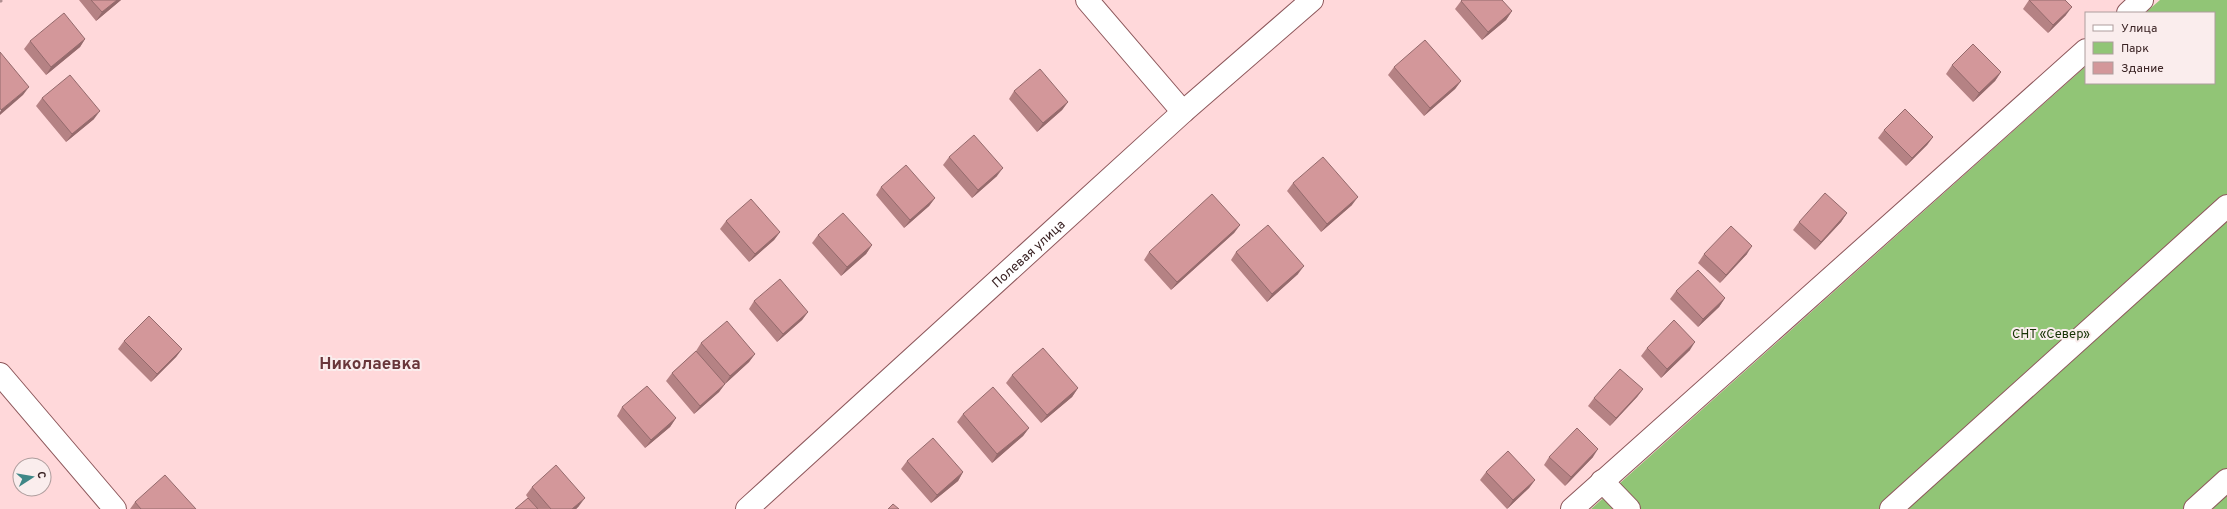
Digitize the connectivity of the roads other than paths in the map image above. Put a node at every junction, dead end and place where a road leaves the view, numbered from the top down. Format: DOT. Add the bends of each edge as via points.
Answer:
graph roads {
  1 [pos="1087,0"];
  2 [pos="1312,0"];
  3 [pos="2142,0"];
  4 [pos="2129,12"];
  5 [pos="2085,51"];
  6 [pos="1183,112"];
  7 [pos="2227,206"];
  8 [pos="0,374"];
  9 [pos="2227,480"];
  10 [pos="1602,481"];
  11 [pos="115,509"];
  12 [pos="747,509"];
  13 [pos="1572,509"];
  14 [pos="1629,509"];
  15 [pos="1891,509"];
  16 [pos="2195,509"];
  1 -- 6 [label="street"];
  2 -- 6 [label="street, Полевая улица"];
  3 -- 4 [label="street"];
  5 -- 10 [label="street"];
  6 -- 12 [label="street, Полевая улица"];
  7 -- 15 [label="street"];
  8 -- 11 [label="street"];
  9 -- 16 [label="street"];
  10 -- 13 [label="street"];
  10 -- 14 [label="street"];
}
